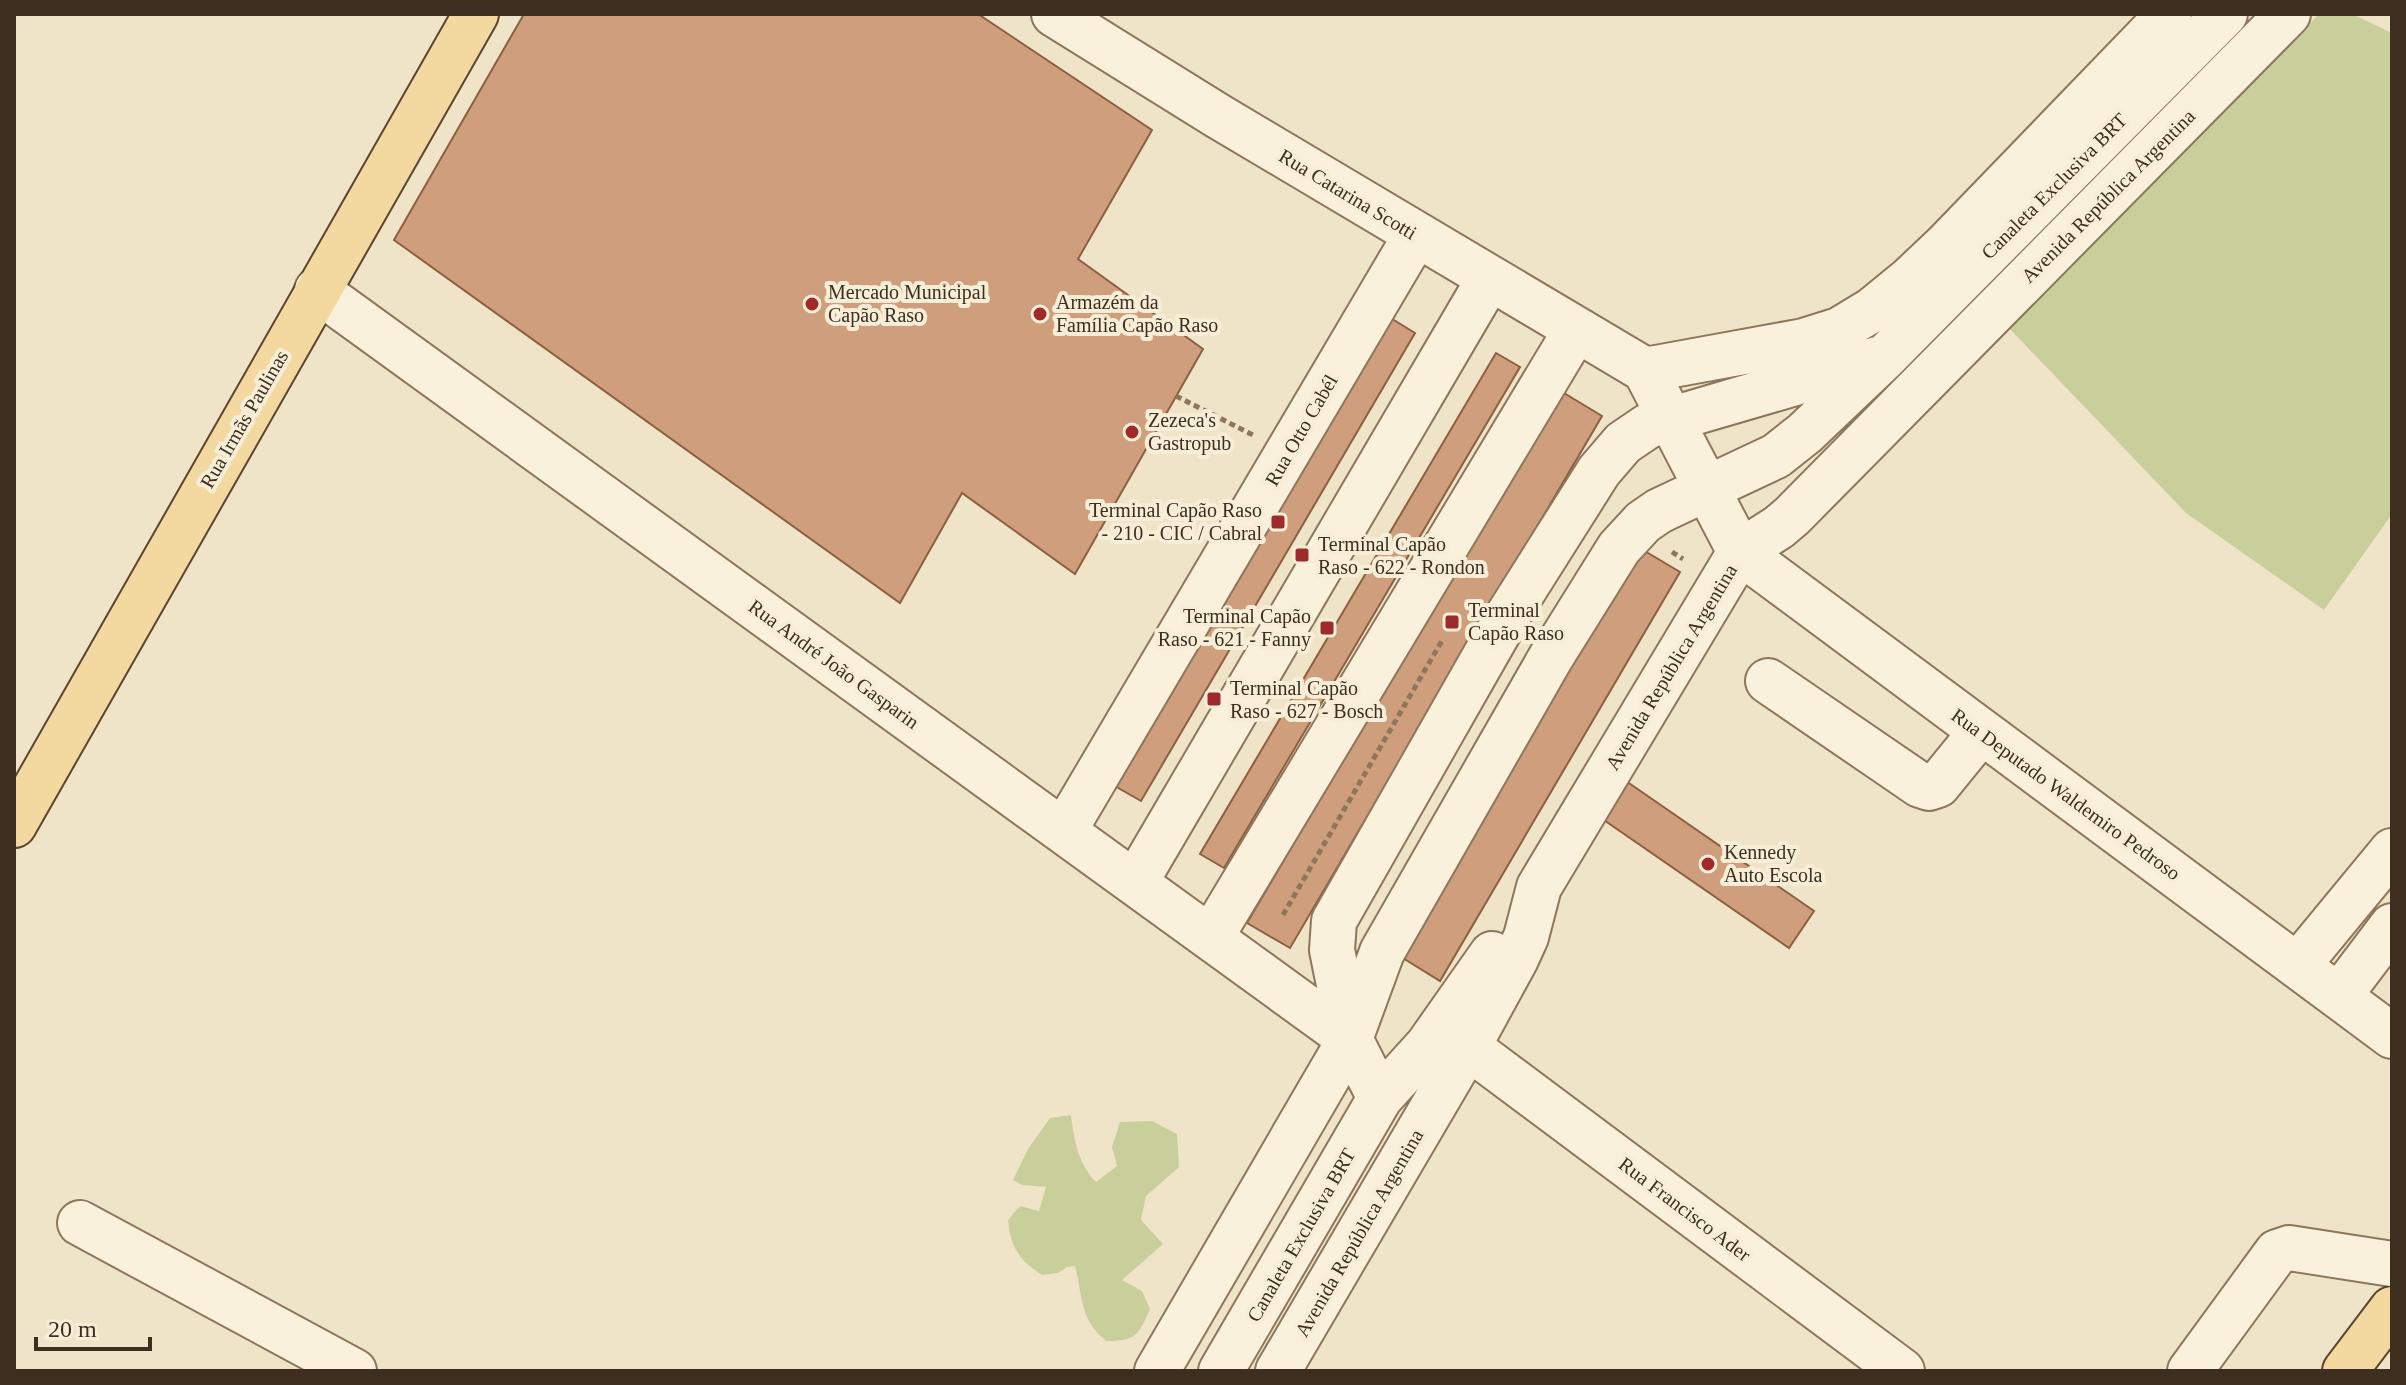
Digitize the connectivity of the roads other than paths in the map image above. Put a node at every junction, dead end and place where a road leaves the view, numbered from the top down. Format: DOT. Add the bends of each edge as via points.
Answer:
graph roads {
  1 [pos="476,14"];
  2 [pos="1054,14"];
  3 [pos="2169,14"];
  4 [pos="2225,14"];
  5 [pos="2288,14"];
  6 [pos="1416,235"];
  7 [pos="1489,279"];
  8 [pos="317,290"];
  9 [pos="1576,330"];
  10 [pos="1884,358"];
  11 [pos="1645,370"];
  12 [pos="1669,418"];
  13 [pos="1707,489"];
  14 [pos="1740,552"];
  15 [pos="1768,681"];
  16 [pos="1981,732"];
  17 [pos="14,825"];
  18 [pos="1064,831"];
  19 [pos="2392,851"];
  20 [pos="1135,883"];
  21 [pos="2392,926"];
  22 [pos="1211,937"];
  23 [pos="2298,965"];
  24 [pos="2339,996"];
  25 [pos="2392,1036"];
  26 [pos="1350,1039"];
  27 [pos="1448,1046"];
  28 [pos="1380,1098"];
  29 [pos="80,1223"];
  30 [pos="2392,1264"];
  31 [pos="2392,1309"];
  32 [pos="354,1371"];
  33 [pos="1157,1371"];
  34 [pos="1221,1371"];
  35 [pos="1278,1371"];
  36 [pos="1902,1371"];
  37 [pos="2190,1371"];
  38 [pos="2345,1371"];
  1 -- 8 [label="main road, Rua Irmãs Paulinas"];
  2 -- 6 [label="street, Rua Catarina Scotti"];
  3 -- 11 [label="street" via="1946,245 1872,310 1839,330 1804,341"];
  4 -- 10 [label="street, Canaleta Exclusiva BRT"];
  5 -- 14 [label="street, Avenida República Argentina" via="1792,516"];
  6 -- 7 [label="street, Rua Catarina Scotti"];
  6 -- 18 [label="street, Rua Otto Cabél"];
  7 -- 9 [label="street, Rua Catarina Scotti"];
  7 -- 20 [label="street"];
  8 -- 17 [label="main road, Rua Irmãs Paulinas"];
  8 -- 18 [label="street, Rua André João Gasparin"];
  9 -- 11 [label="street, Rua Catarina Scotti"];
  9 -- 22 [label="street"];
  10 -- 12 [label="street, Canaleta Exclusiva BRT"];
  10 -- 13 [label="street, Canaleta Exclusiva BRT" via="1776,456"];
  11 -- 12 [label="street"];
  12 -- 13 [label="street"];
  12 -- 26 [label="street, Canaleta Exclusiva BRT" via="1623,443 1599,471 1510,612 1334,921 1332,950"];
  13 -- 14 [label="street"];
  13 -- 26 [label="street, Canaleta Exclusiva BRT" via="1659,511 1619,548 1382,952"];
  14 -- 16 [label="street, Rua Deputado Waldemiro Pedroso"];
  14 -- 27 [label="street, Avenida República Argentina" via="1539,887 1521,948"];
  15 -- 16 [label="street" via="1929,788 1938,785"];
  16 -- 23 [label="street, Rua Deputado Waldemiro Pedroso"];
  18 -- 20 [label="street, Rua André João Gasparin"];
  19 -- 23 [label="street"];
  20 -- 22 [label="street, Rua André João Gasparin"];
  21 -- 24 [label="street"];
  22 -- 26 [label="street, Rua André João Gasparin"];
  23 -- 24 [label="street, Rua Deputado Waldemiro Pedroso"];
  24 -- 25 [label="street, Rua Deputado Waldemiro Pedroso"];
  26 -- 27 [label="street"];
  26 -- 28 [label="street"];
  26 -- 33 [label="street"];
  27 -- 28 [label="street, Canaleta Exclusiva BRT"];
  27 -- 35 [label="street, Avenida República Argentina"];
  27 -- 36 [label="street, Rua Francisco Ader"];
  28 -- 34 [label="street, Canaleta Exclusiva BRT"];
  29 -- 32 [label="street"];
  30 -- 37 [label="street" via="2289,1248 2277,1252"];
  31 -- 38 [label="main road"];
}
